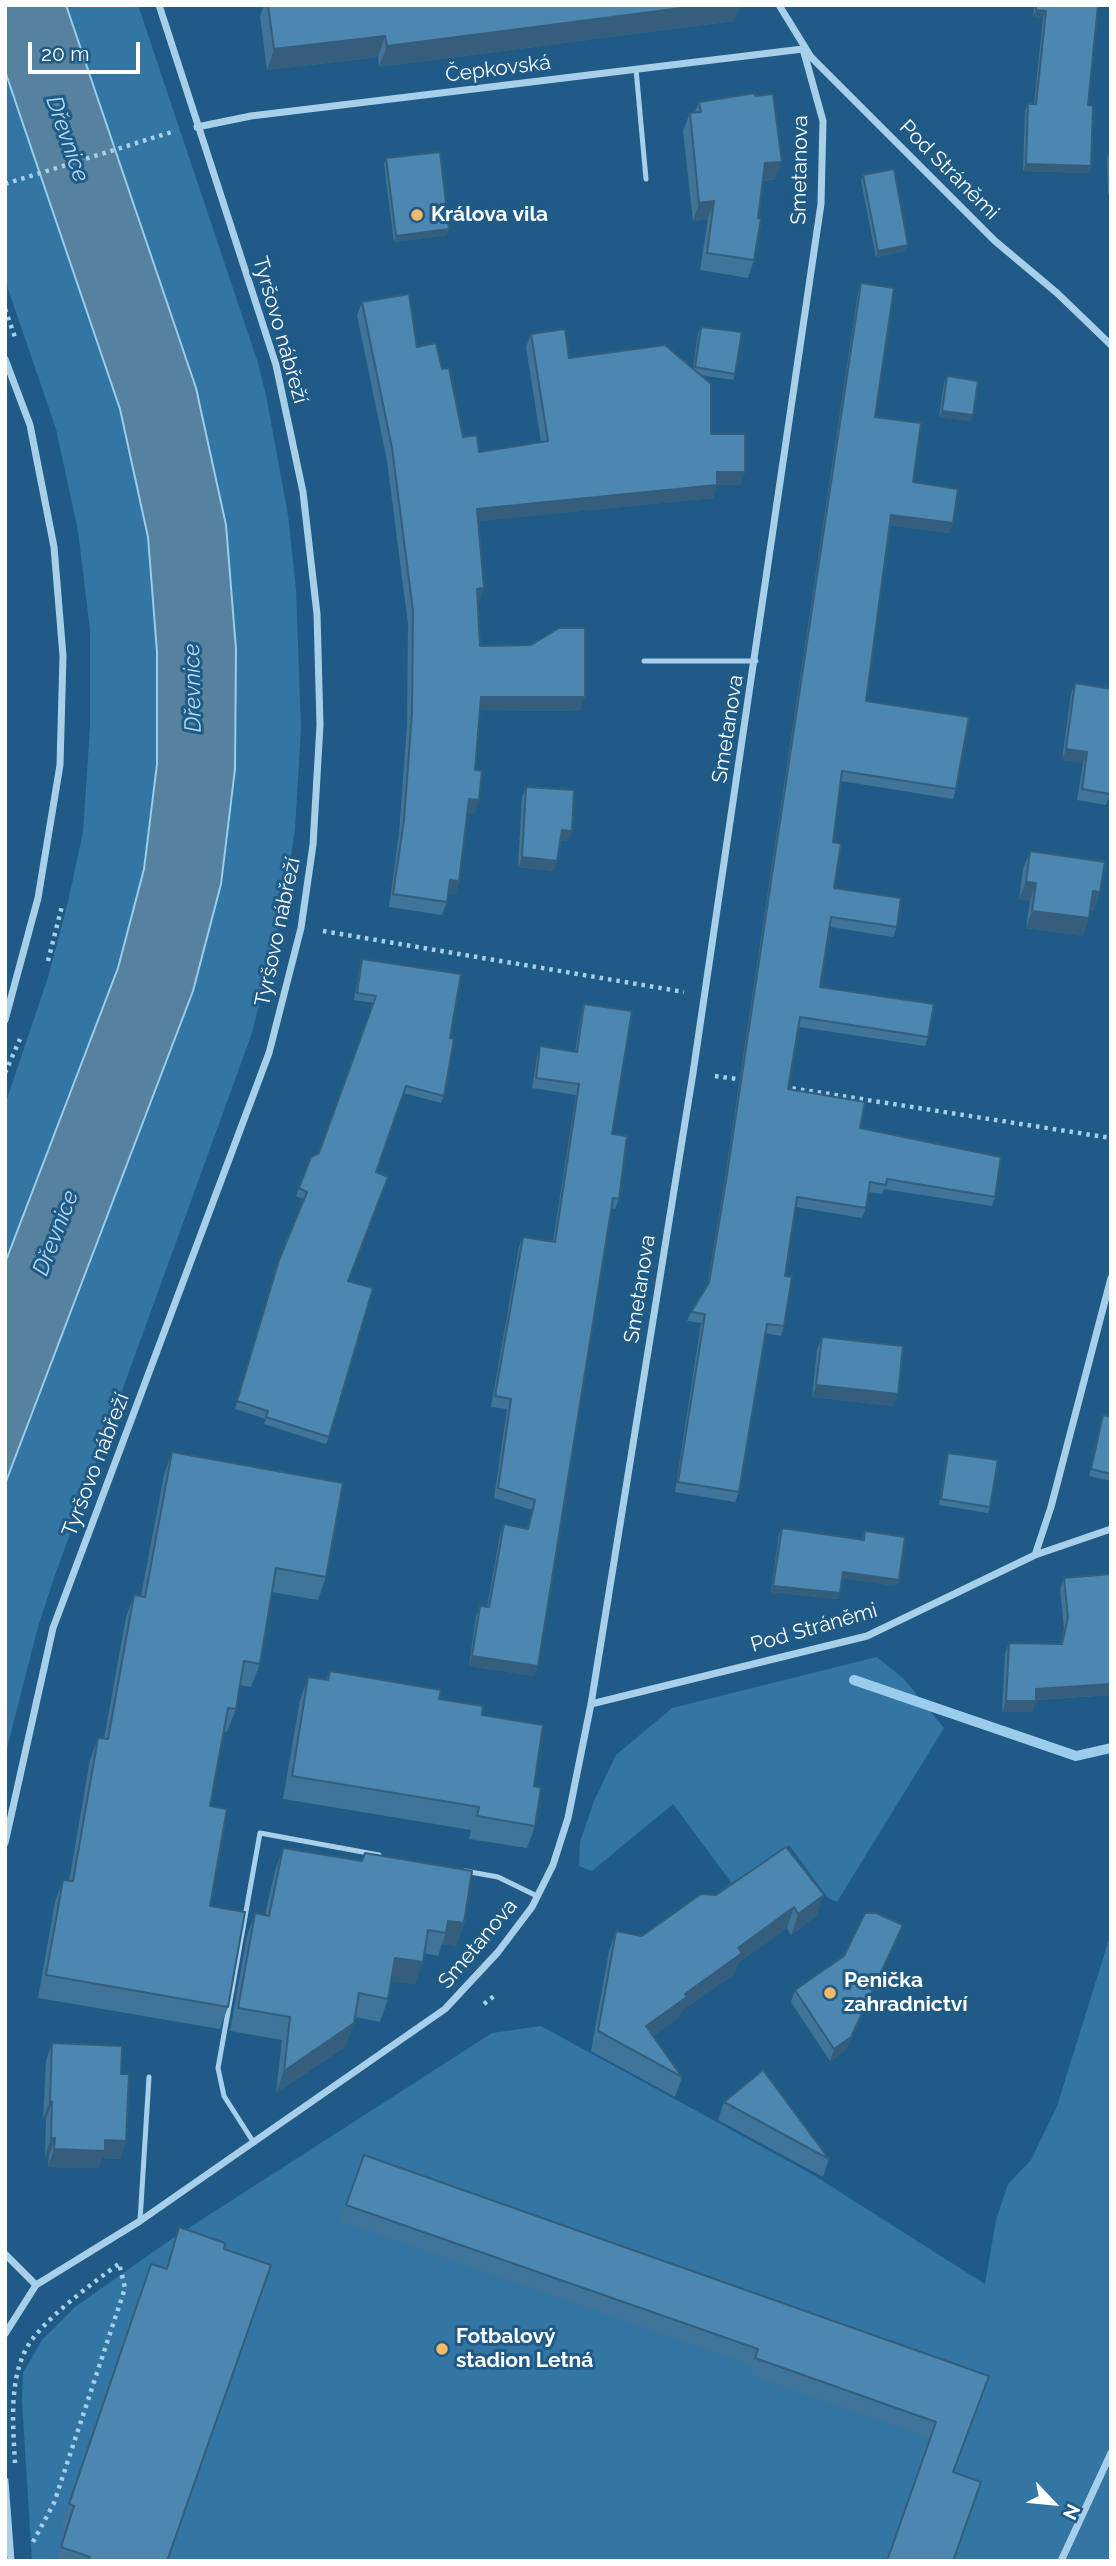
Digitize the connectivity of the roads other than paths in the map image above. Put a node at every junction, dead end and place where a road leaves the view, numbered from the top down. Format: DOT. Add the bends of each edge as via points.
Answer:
graph roads {
  1 [pos="159,5"];
  2 [pos="779,5"];
  3 [pos="803,49"];
  4 [pos="636,69"];
  5 [pos="197,127"];
  6 [pos="646,179"];
  7 [pos="1111,345"];
  8 [pos="5,359"];
  9 [pos="644,661"];
  10 [pos="756,662"];
  11 [pos="5,1020"];
  12 [pos="1111,1278"];
  13 [pos="1111,1529"];
  14 [pos="1035,1555"];
  15 [pos="591,1704"];
  16 [pos="5,1843"];
  17 [pos="392,1858"];
  18 [pos="458,1870"];
  19 [pos="537,1896"];
  20 [pos="149,2077"];
  21 [pos="254,2143"];
  22 [pos="140,2221"];
  23 [pos="5,2254"];
  24 [pos="36,2285"];
  25 [pos="5,2334"];
  26 [pos="1111,2453"];
  27 [pos="5,2481"];
  28 [pos="10,2561"];
  29 [pos="1061,2561"];
  1 -- 5 [label="street, Tyršovo nábřeží"];
  2 -- 3 [label="street, Pod Stráněmi"];
  3 -- 4 [label="street, Čepkovská"];
  3 -- 7 [label="street, Pod Stráněmi" via="995,241"];
  3 -- 10 [label="street, Smetanova" via="823,121 821,204"];
  4 -- 5 [label="street, Čepkovská" via="251,116"];
  4 -- 6 [label="lane"];
  5 -- 16 [label="street, Tyršovo nábřeží" via="276,366 303,492 317,614 320,724 313,845 301,928 270,1053 53,1628"];
  8 -- 11 [label="street" via="30,425 46,506 63,656 60,765 38,898"];
  9 -- 10 [label="lane"];
  10 -- 15 [label="street, Smetanova"];
  12 -- 14 [label="street"];
  13 -- 14 [label="street, Pod Stráněmi"];
  14 -- 15 [label="street, Pod Stráněmi" via="867,1636"];
  15 -- 19 [label="street, Smetanova" via="568,1818"];
  17 -- 21 [label="lane" via="260,1833 218,2068 224,2096"];
  18 -- 19 [label="lane" via="498,1877"];
  19 -- 21 [label="street, Smetanova" via="498,1952 446,2009"];
  20 -- 22 [label="lane"];
  21 -- 22 [label="street, Smetanova"];
  22 -- 24 [label="street, Smetanova"];
  23 -- 24 [label="street"];
  24 -- 25 [label="street"];
  26 -- 29 [label="street"];
  27 -- 28 [label="street"];
}
